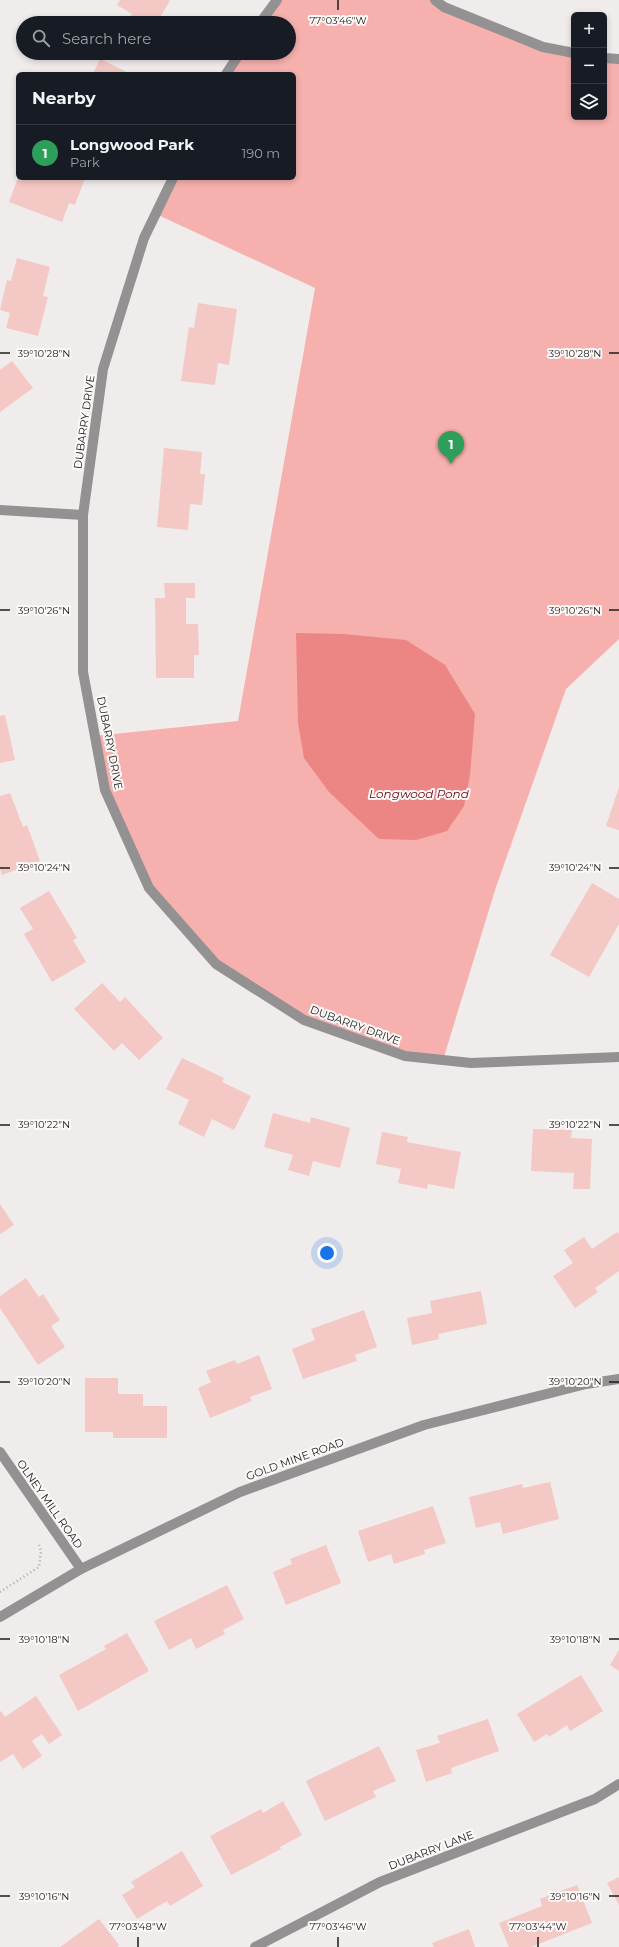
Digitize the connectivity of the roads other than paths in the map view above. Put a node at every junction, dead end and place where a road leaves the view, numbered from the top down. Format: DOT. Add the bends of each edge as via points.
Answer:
graph roads {
  1 [pos="277,0"];
  2 [pos="435,0"];
  3 [pos="265,16"];
  4 [pos="571,52"];
  5 [pos="607,58"];
  6 [pos="619,59"];
  7 [pos="235,60"];
  8 [pos="227,72"];
  9 [pos="172,180"];
  10 [pos="0,510"];
  11 [pos="84,515"];
  12 [pos="619,1057"];
  13 [pos="619,1379"];
  14 [pos="0,1452"];
  15 [pos="81,1570"];
  16 [pos="0,1617"];
  17 [pos="619,1784"];
  18 [pos="273,1943"];
  19 [pos="255,1947"];
  1 -- 3 [label="street"];
  2 -- 4 [label="street" via="444,7 542,47"];
  5 -- 6 [label="street"];
  7 -- 8 [label="street"];
  9 -- 11 [label="street, DUBARRY DRIVE" via="144,238 103,369"];
  10 -- 11 [label="street"];
  11 -- 12 [label="street, DUBARRY DRIVE" via="84,672 106,790 149,888 216,964 304,1020 405,1056 471,1063"];
  13 -- 15 [label="street, GOLD MINE ROAD" via="586,1384 424,1425 240,1492"];
  14 -- 15 [label="street, OLNEY MILL ROAD"];
  15 -- 16 [label="street, GOLD MINE ROAD"];
  17 -- 18 [label="street, DUBARRY LANE" via="595,1799 380,1882"];
  18 -- 19 [label="street, DUBARRY LANE"];
}
